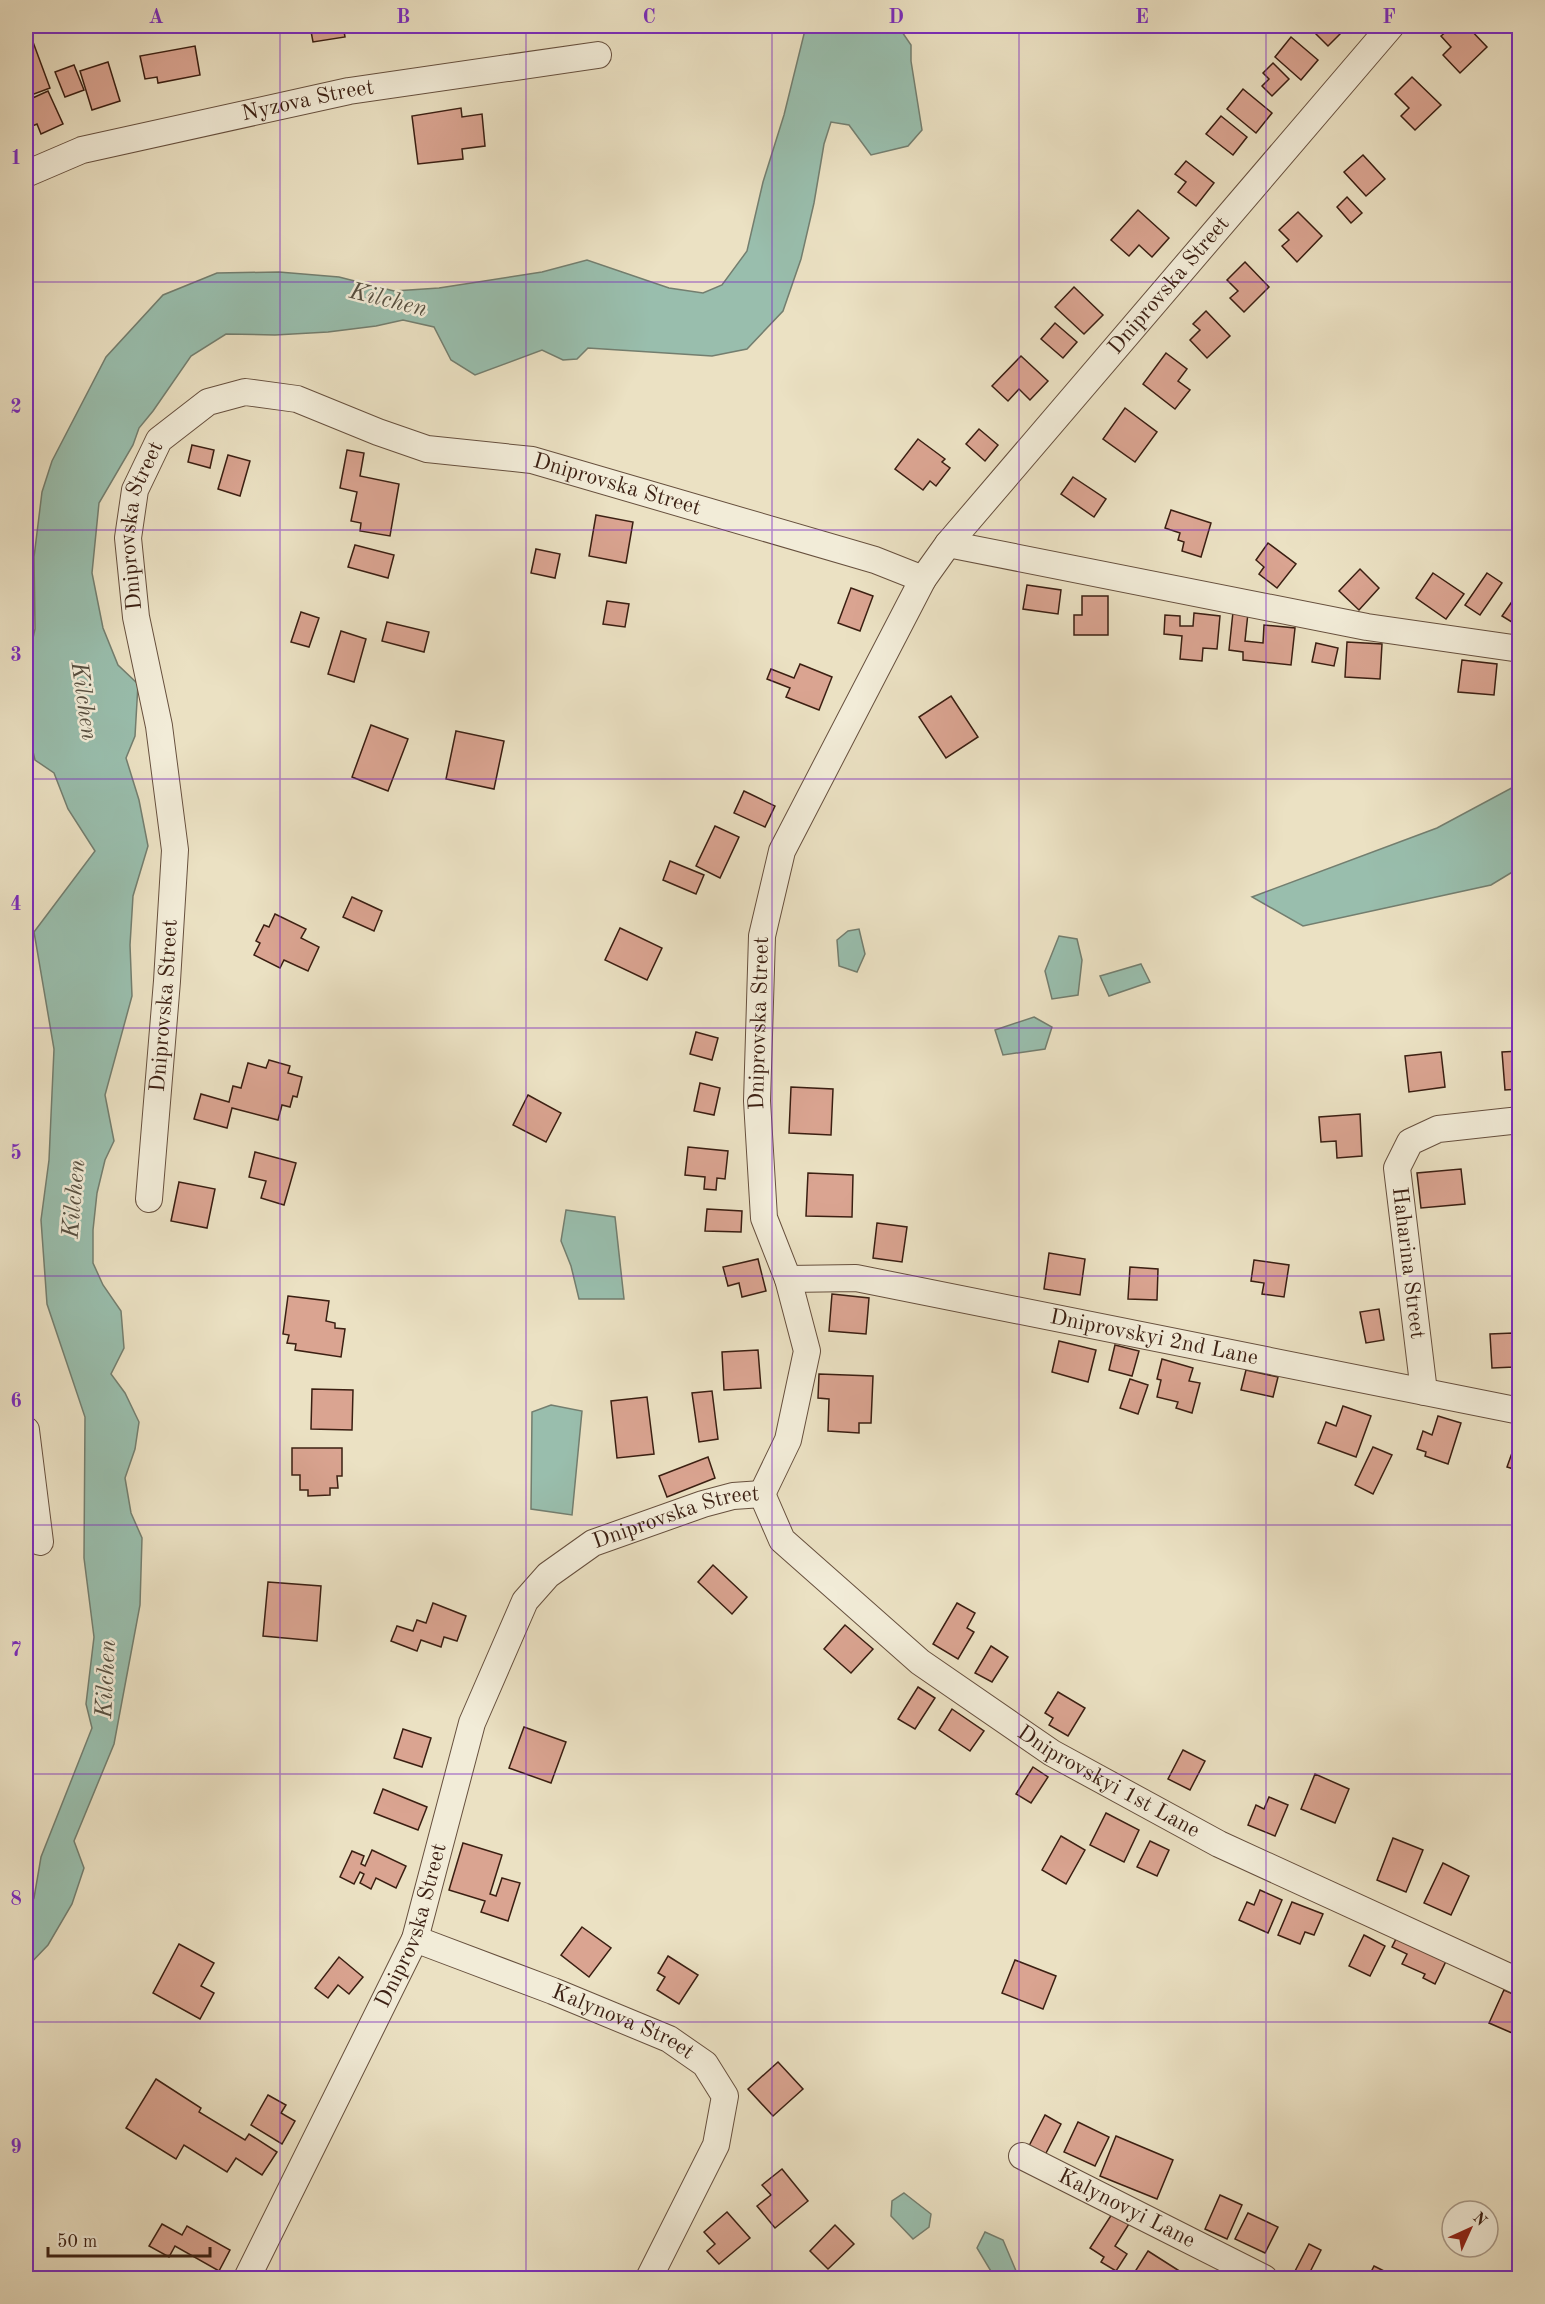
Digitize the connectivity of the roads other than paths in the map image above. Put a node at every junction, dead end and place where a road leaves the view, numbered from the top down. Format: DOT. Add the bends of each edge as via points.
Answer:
graph roads {
  1 [pos="1390,26"];
  2 [pos="598,55"];
  3 [pos="26,174"];
  4 [pos="948,544"];
  5 [pos="923,579"];
  6 [pos="1520,649"];
  7 [pos="1520,1120"];
  8 [pos="148,1199"];
  9 [pos="788,1279"];
  10 [pos="1424,1392"];
  11 [pos="1520,1411"];
  12 [pos="26,1430"];
  13 [pos="762,1494"];
  14 [pos="40,1542"];
  15 [pos="415,1939"];
  16 [pos="1520,1982"];
  17 [pos="1022,2156"];
  18 [pos="247,2278"];
  19 [pos="649,2278"];
  20 [pos="1263,2278"];
  1 -- 4 [label="street, Dniprovska Street"];
  2 -- 3 [label="street, Nyzova Street" via="349,91 82,150"];
  4 -- 5 [label="street, Dniprovska Street"];
  4 -- 6 [label="street" via="1367,627"];
  5 -- 8 [label="street, Dniprovska Street" via="875,560 532,460 427,449 297,399 245,392 208,402 159,440 135,490 128,538 136,617 159,726 175,850"];
  5 -- 9 [label="street, Dniprovska Street" via="782,850 762,936 757,1101 764,1218"];
  7 -- 10 [label="street, Haharina Street" via="1438,1129 1410,1142 1396,1168"];
  9 -- 10 [label="street, Dniprovskyi 2nd Lane" via="856,1278"];
  9 -- 13 [label="street, Dniprovska Street" via="807,1351 788,1440"];
  10 -- 11 [label="street, Dniprovskyi 2nd Lane"];
  12 -- 14 [label="street"];
  13 -- 15 [label="street, Dniprovska Street" via="703,1504 593,1543 548,1575 525,1601 472,1724"];
  13 -- 16 [label="street, Dniprovskyi 1st Lane" via="782,1540 920,1662 1052,1753 1219,1844"];
  15 -- 18 [label="street, Dniprovska Street"];
  15 -- 19 [label="street, Kalynova Street" via="669,2039 705,2064 725,2096 716,2145"];
  17 -- 20 [label="street, Kalynovyi Lane"];
}
